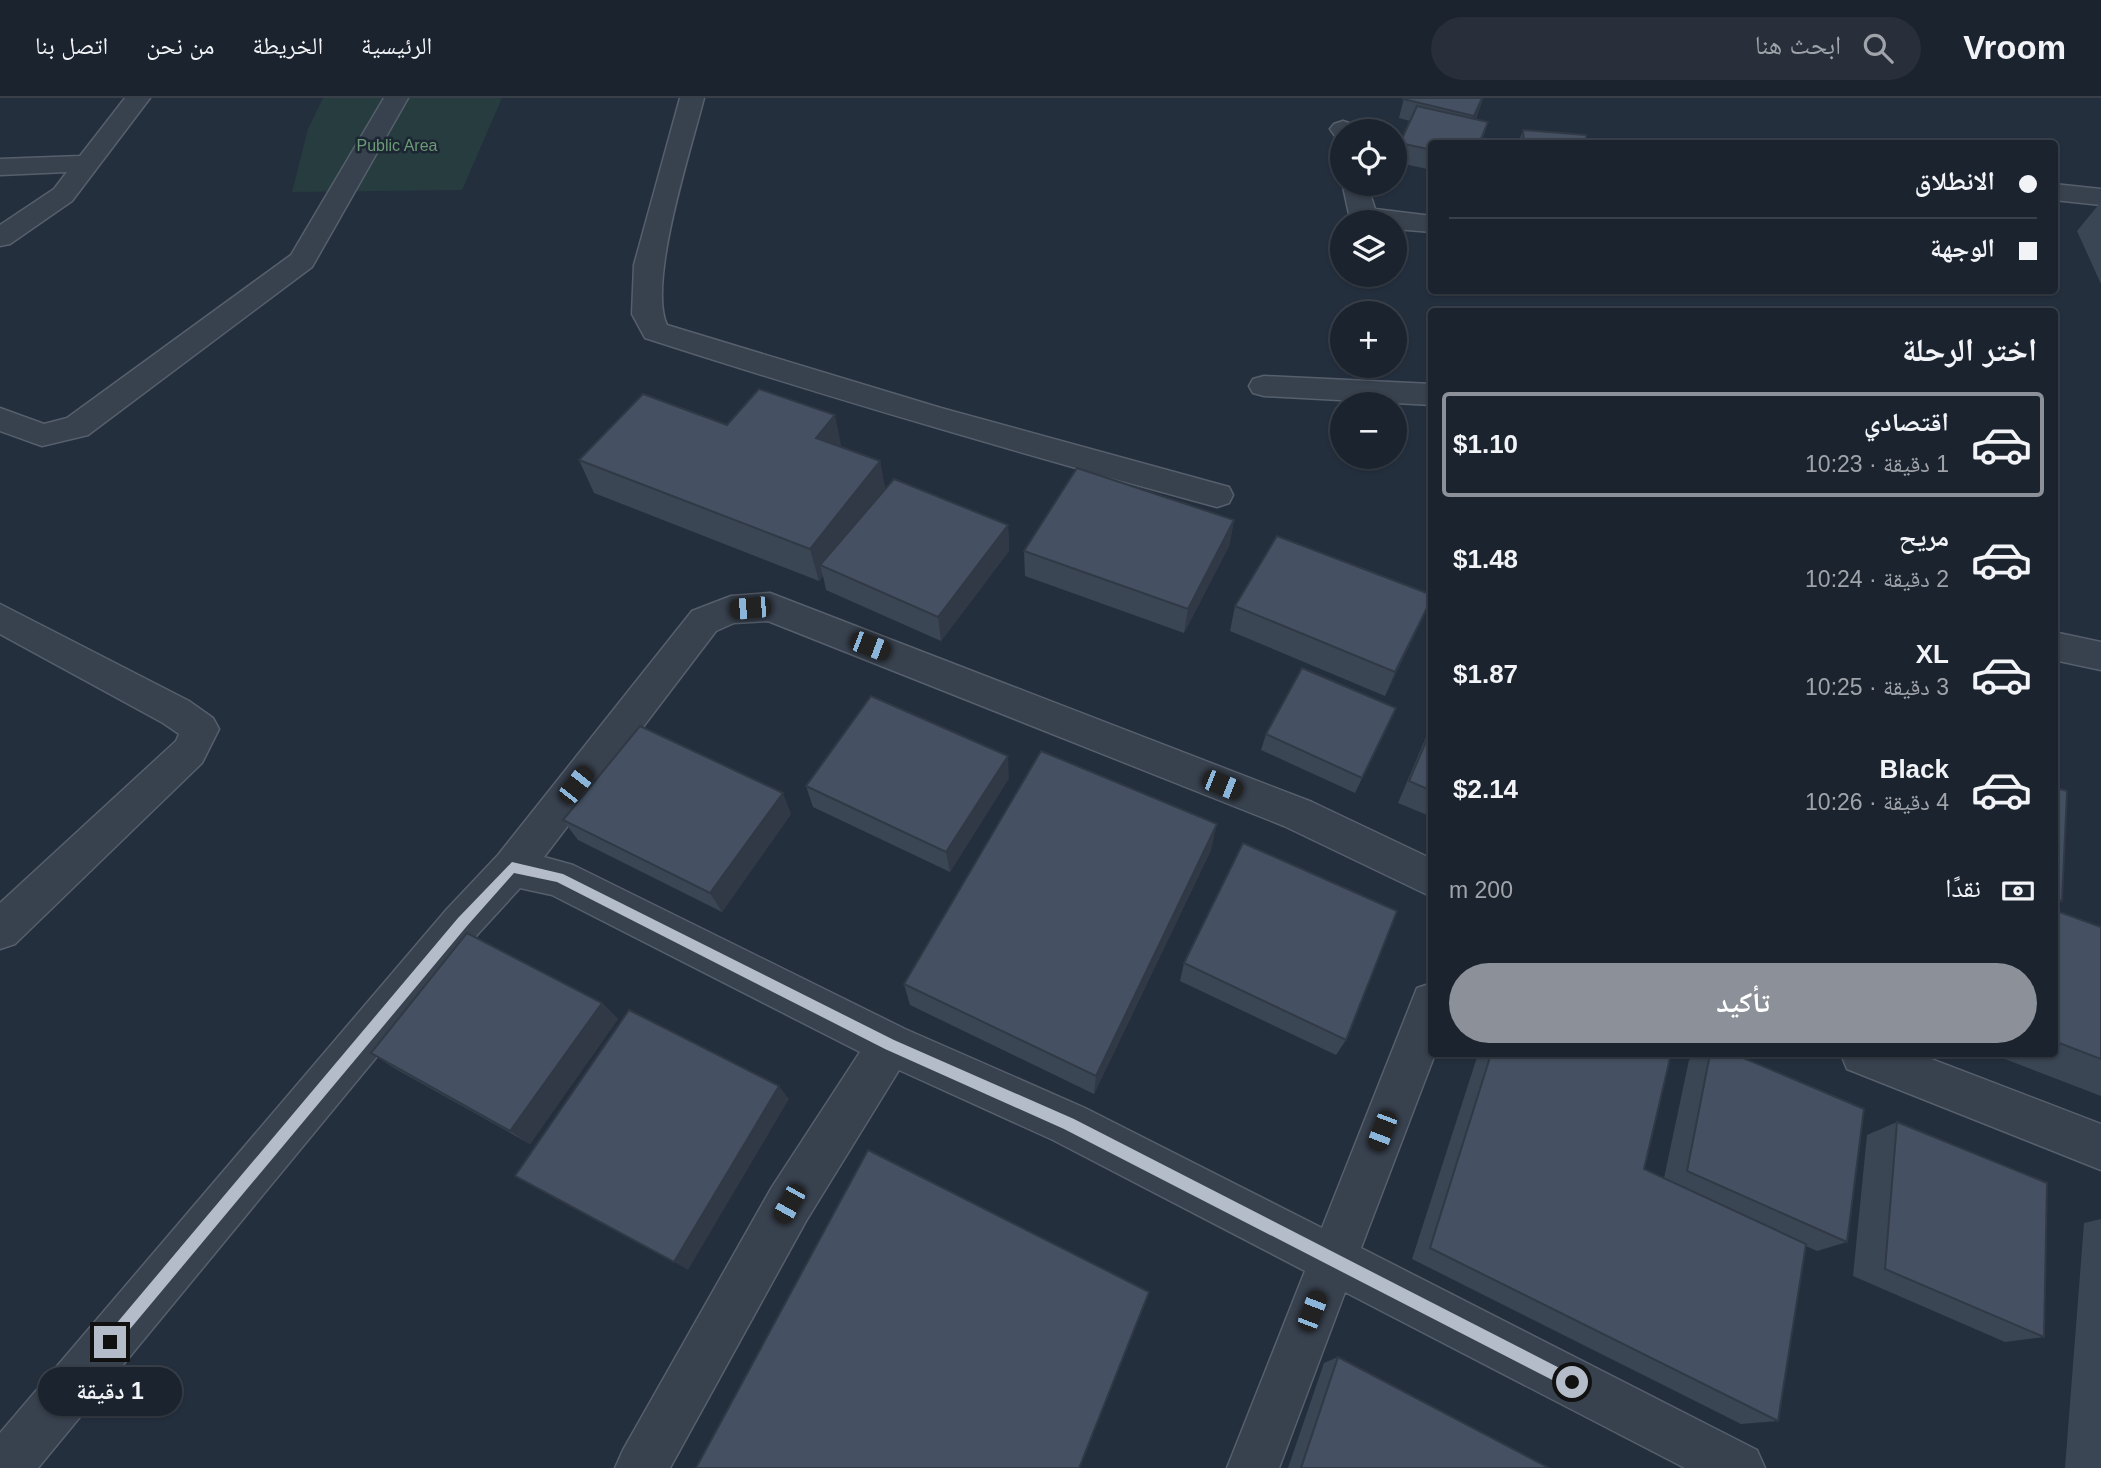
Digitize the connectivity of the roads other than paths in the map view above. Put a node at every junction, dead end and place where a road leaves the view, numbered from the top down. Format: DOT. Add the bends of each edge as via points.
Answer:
graph roads {
  1 [pos="138,98"];
  2 [pos="396,98"];
  3 [pos="692,98"];
  4 [pos="88,163"];
  5 [pos="0,167"];
  6 [pos="2058,192"];
  7 [pos="1358,196"];
  8 [pos="2101,197"];
  9 [pos="1428,224"];
  10 [pos="0,238"];
  11 [pos="1264,386"];
  12 [pos="1428,396"];
  13 [pos="0,419"];
  14 [pos="1217,495"];
  15 [pos="0,618"];
  16 [pos="2058,623"];
  17 [pos="2101,631"];
  18 [pos="2058,647"];
  19 [pos="2101,656"];
  20 [pos="512,868"];
  21 [pos="1428,877"];
  22 [pos="0,930"];
  23 [pos="1428,1013"];
  24 [pos="890,1044"];
  25 [pos="1871,1057"];
  26 [pos="2101,1147"];
  27 [pos="1332,1259"];
  28 [pos="4,1468"];
  29 [pos="641,1468"];
  30 [pos="1253,1468"];
  31 [pos="1739,1468"];
  1 -- 4 [label="street"];
  2 -- 13 [label="street" via="302,261 77,427 42,435"];
  3 -- 14 [label="street" via="648,265 647,314 655,331 1030,445"];
  4 -- 5 [label="street"];
  4 -- 10 [label="street" via="63,195"];
  6 -- 8 [label="street"];
  7 -- 9 [label="street" via="1363,214"];
  11 -- 12 [label="street"];
  15 -- 22 [label="street" via="200,729 189,752"];
  16 -- 17 [label="street"];
  18 -- 19 [label="street"];
  20 -- 21 [label="street" via="704,621 731,610 770,607 1298,814"];
  20 -- 24 [label="street" via="559,877"];
  20 -- 28 [label="street" via="453,932"];
  23 -- 27 [label="street"];
  24 -- 27 [label="street" via="1069,1124"];
  24 -- 29 [label="street" via="789,1204"];
  25 -- 26 [label="street"];
  27 -- 30 [label="street"];
  27 -- 31 [label="street"];
}
